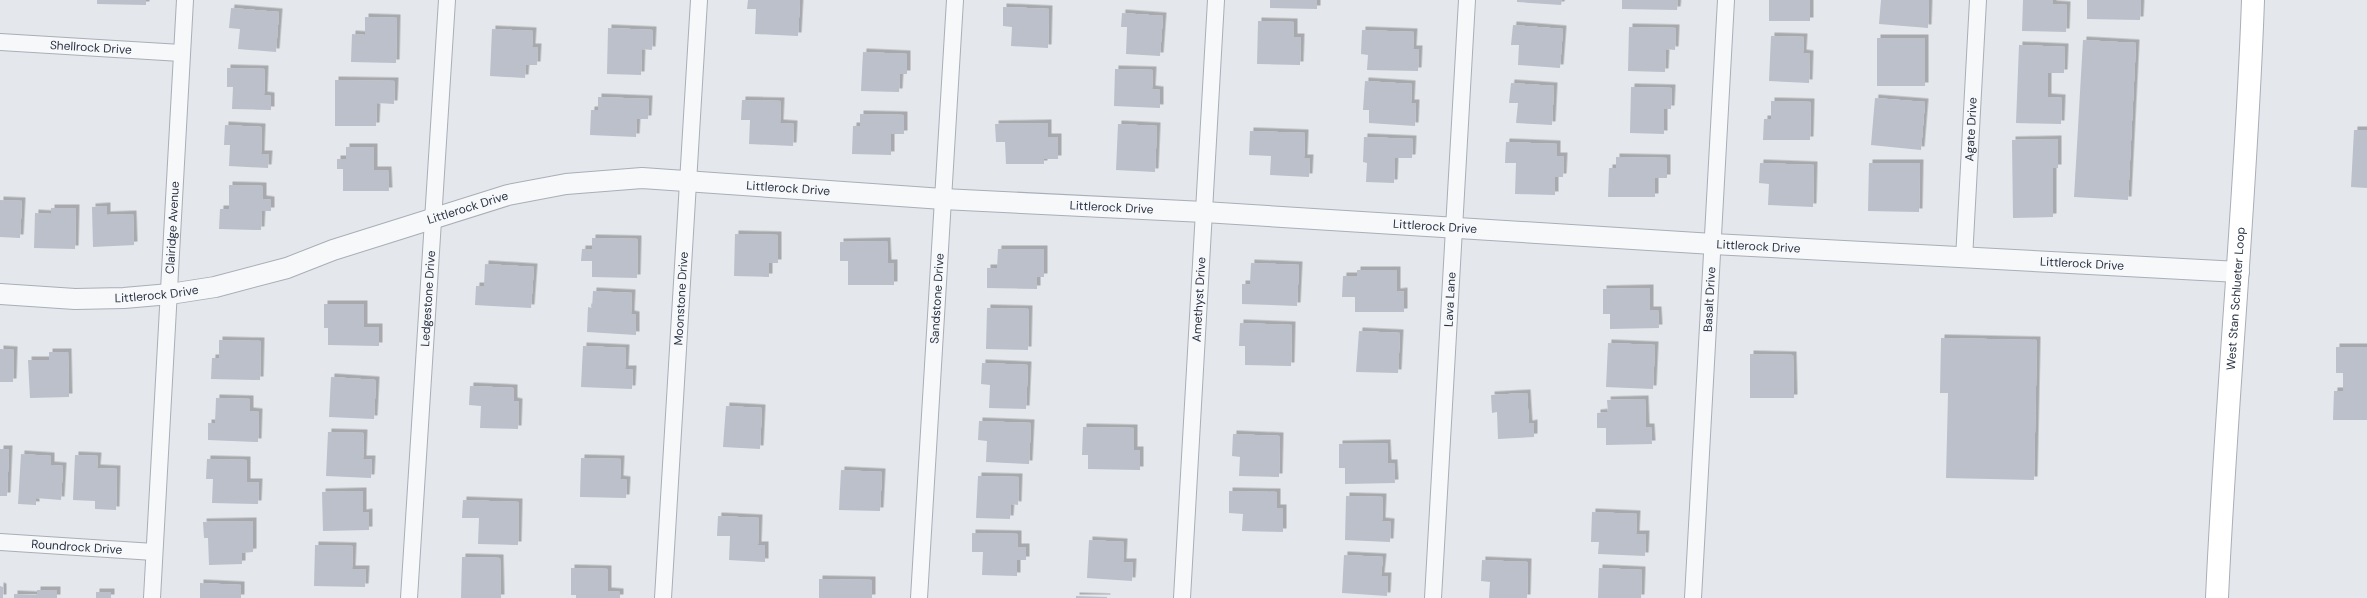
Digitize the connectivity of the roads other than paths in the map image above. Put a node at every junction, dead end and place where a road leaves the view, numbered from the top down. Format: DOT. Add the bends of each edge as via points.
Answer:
graph roads {
  1 [pos="185,0"];
  2 [pos="447,0"];
  3 [pos="699,0"];
  4 [pos="955,0"];
  5 [pos="1216,0"];
  6 [pos="1467,0"];
  7 [pos="1726,0"];
  8 [pos="1978,0"];
  9 [pos="2253,0"];
  10 [pos="0,42"];
  11 [pos="181,53"];
  12 [pos="688,182"];
  13 [pos="943,199"];
  14 [pos="1204,212"];
  15 [pos="434,219"];
  16 [pos="1454,227"];
  17 [pos="1713,244"];
  18 [pos="1964,259"];
  19 [pos="2239,272"];
  20 [pos="0,294"];
  21 [pos="170,294"];
  22 [pos="0,542"];
  23 [pos="154,552"];
  24 [pos="152,598"];
  25 [pos="409,598"];
  26 [pos="663,598"];
  27 [pos="919,598"];
  28 [pos="1182,598"];
  29 [pos="1433,598"];
  30 [pos="1693,598"];
  31 [pos="2217,598"];
  1 -- 11 [label="street, Clairidge Avenue"];
  2 -- 15 [label="street, Ledgestone Drive"];
  3 -- 12 [label="street, Moonstone Drive"];
  4 -- 13 [label="street, Sandstone Drive"];
  5 -- 14 [label="street, Amethyst Drive"];
  6 -- 16 [label="street, Lava Lane"];
  7 -- 17 [label="street, Basalt Drive"];
  8 -- 18 [label="street, Agate Drive"];
  9 -- 19 [label="main road, West Stan Schlueter Loop" via="2250,103"];
  10 -- 11 [label="street, Shellrock Drive"];
  11 -- 21 [label="street, Clairidge Avenue"];
  12 -- 13 [label="street, Littlerock Drive"];
  12 -- 15 [label="street, Littlerock Drive" via="642,178 566,184 508,195"];
  12 -- 26 [label="street, Moonstone Drive"];
  13 -- 14 [label="street, Littlerock Drive"];
  13 -- 27 [label="street, Sandstone Drive"];
  14 -- 16 [label="street, Littlerock Drive"];
  14 -- 28 [label="street, Amethyst Drive"];
  15 -- 21 [label="street, Littlerock Drive" via="333,250 286,268 215,287"];
  15 -- 25 [label="street, Ledgestone Drive"];
  16 -- 17 [label="street, Littlerock Drive"];
  16 -- 29 [label="street, Lava Lane"];
  17 -- 18 [label="street, Littlerock Drive"];
  17 -- 30 [label="street, Basalt Drive"];
  18 -- 19 [label="street, Littlerock Drive"];
  19 -- 31 [label="main road, West Stan Schlueter Loop" via="2221,509"];
  20 -- 21 [label="street, Littlerock Drive" via="75,299"];
  21 -- 23 [label="street, Clairidge Avenue"];
  22 -- 23 [label="street, Roundrock Drive"];
  23 -- 24 [label="street"];
}
